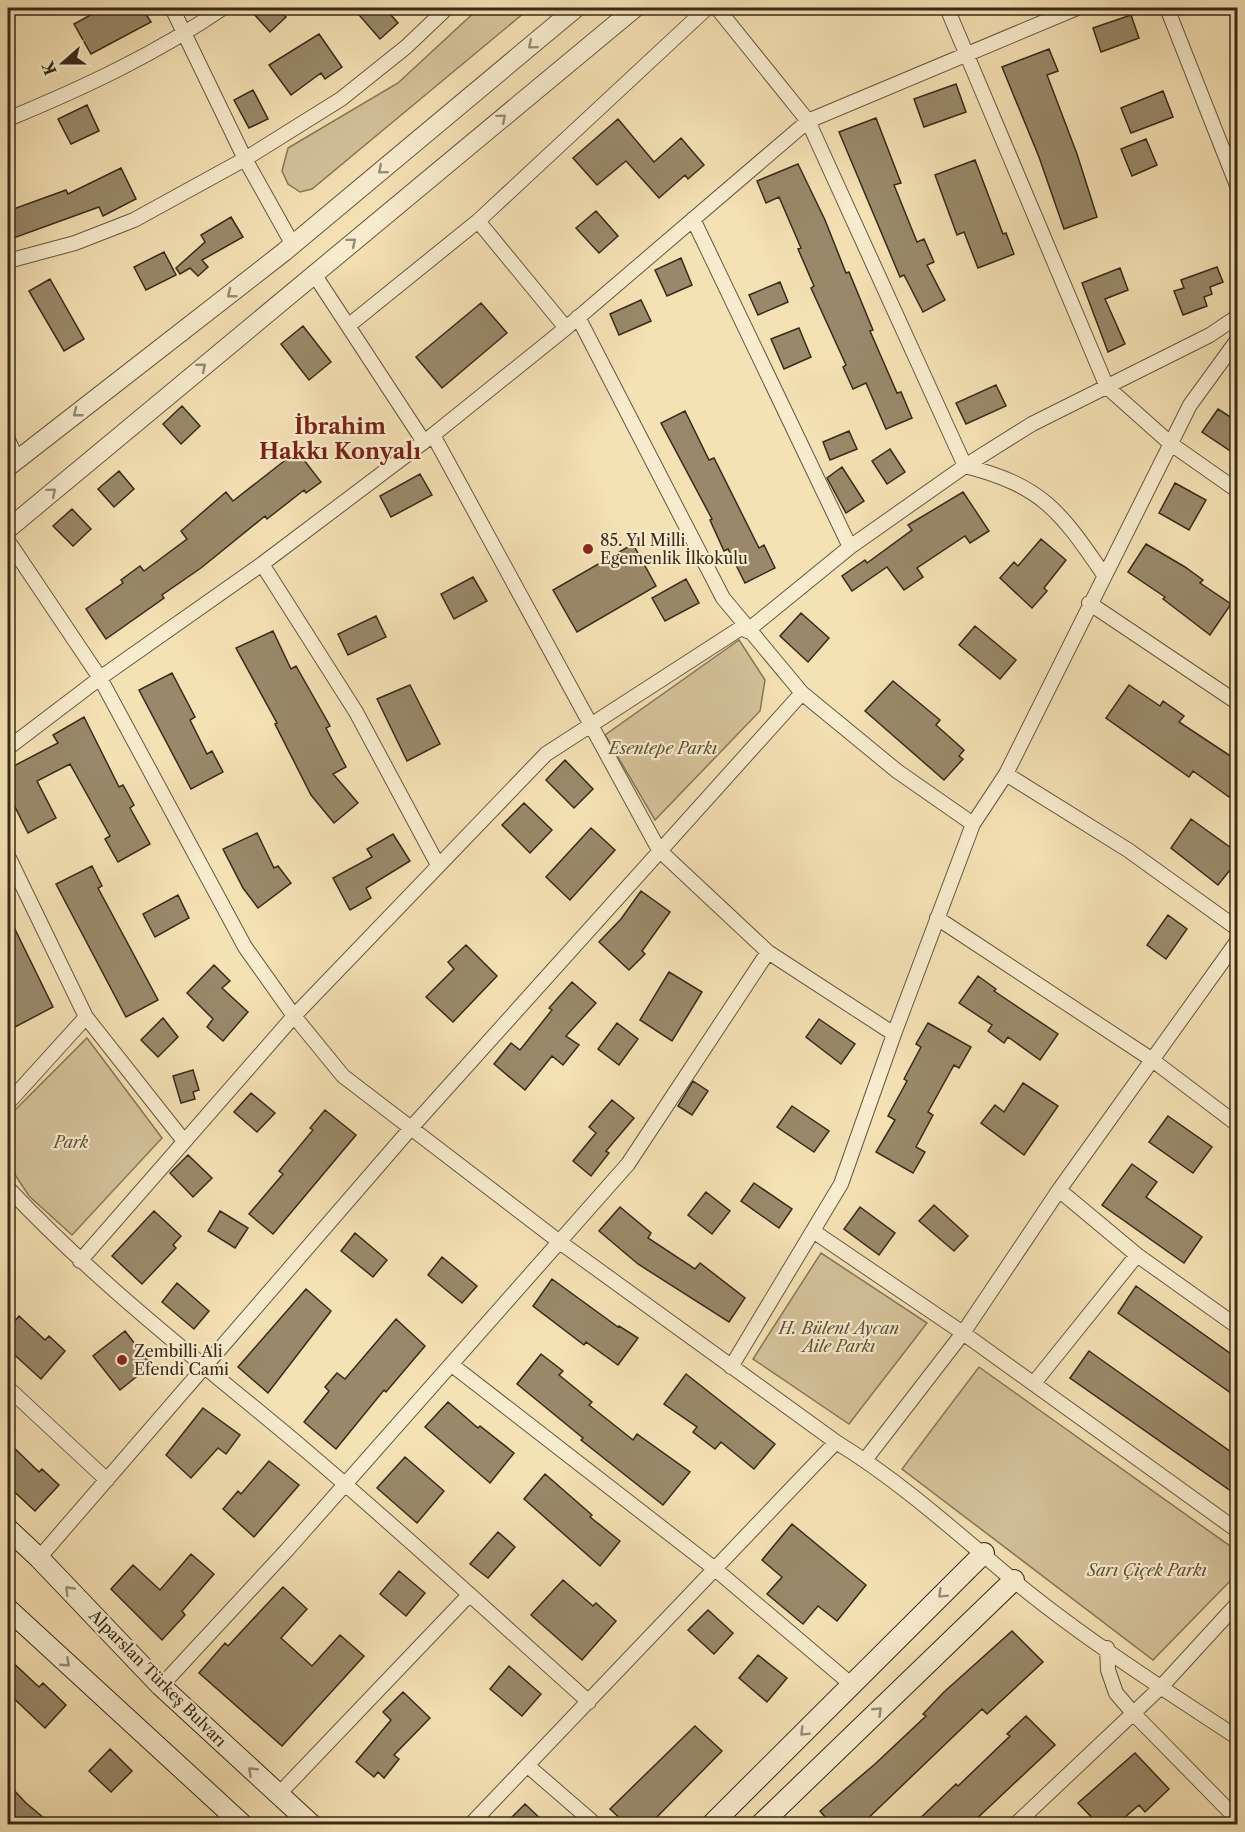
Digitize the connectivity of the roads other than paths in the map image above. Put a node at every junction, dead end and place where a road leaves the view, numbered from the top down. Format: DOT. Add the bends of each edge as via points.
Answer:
graph roads {
  1 [pos="172,8"];
  2 [pos="223,8"];
  3 [pos="447,8"];
  4 [pos="576,8"];
  5 [pos="635,8"];
  6 [pos="707,8"];
  7 [pos="717,8"];
  8 [pos="947,8"];
  9 [pos="1077,8"];
  10 [pos="1167,8"];
  11 [pos="185,34"];
  12 [pos="967,52"];
  13 [pos="8,118"];
  14 [pos="808,121"];
  15 [pos="245,159"];
  16 [pos="1238,188"];
  17 [pos="693,219"];
  18 [pos="478,221"];
  19 [pos="293,244"];
  20 [pos="8,261"];
  21 [pos="314,274"];
  22 [pos="1238,316"];
  23 [pos="578,317"];
  24 [pos="348,326"];
  25 [pos="566,328"];
  26 [pos="1238,339"];
  27 [pos="1107,387"];
  28 [pos="428,439"];
  29 [pos="8,440"];
  30 [pos="1171,444"];
  31 [pos="12,463"];
  32 [pos="965,466"];
  33 [pos="1238,490"];
  34 [pos="8,529"];
  35 [pos="8,541"];
  36 [pos="850,547"];
  37 [pos="262,564"];
  38 [pos="1104,575"];
  39 [pos="1089,603"];
  40 [pos="745,628"];
  41 [pos="100,678"];
  42 [pos="802,693"];
  43 [pos="1238,703"];
  44 [pos="589,725"];
  45 [pos="8,748"];
  46 [pos="1006,774"];
  47 [pos="973,824"];
  48 [pos="659,850"];
  49 [pos="8,856"];
  50 [pos="438,865"];
  51 [pos="937,918"];
  52 [pos="1238,929"];
  53 [pos="1238,940"];
  54 [pos="768,952"];
  55 [pos="294,1016"];
  56 [pos="86,1017"];
  57 [pos="894,1034"];
  58 [pos="1151,1059"];
  59 [pos="8,1103"];
  60 [pos="1236,1121"];
  61 [pos="411,1128"];
  62 [pos="184,1142"];
  63 [pos="8,1188"];
  64 [pos="1059,1190"];
  65 [pos="813,1231"];
  66 [pos="561,1243"];
  67 [pos="1137,1255"];
  68 [pos="80,1260"];
  69 [pos="1238,1327"];
  70 [pos="963,1333"];
  71 [pos="205,1365"];
  72 [pos="452,1365"];
  73 [pos="731,1367"];
  74 [pos="1034,1383"];
  75 [pos="8,1388"];
  76 [pos="836,1442"];
  77 [pos="866,1460"];
  78 [pos="107,1480"];
  79 [pos="346,1484"];
  80 [pos="8,1529"];
  81 [pos="1238,1531"];
  82 [pos="984,1553"];
  83 [pos="39,1558"];
  84 [pos="715,1569"];
  85 [pos="1014,1580"];
  86 [pos="469,1595"];
  87 [pos="1238,1603"];
  88 [pos="8,1609"];
  89 [pos="1107,1648"];
  90 [pos="852,1685"];
  91 [pos="161,1686"];
  92 [pos="1161,1687"];
  93 [pos="589,1702"];
  94 [pos="1133,1713"];
  95 [pos="1238,1738"];
  96 [pos="528,1766"];
  97 [pos="278,1795"];
  98 [pos="1238,1820"];
  99 [pos="242,1824"];
  100 [pos="311,1824"];
  101 [pos="471,1824"];
  102 [pos="595,1824"];
  103 [pos="712,1824"];
  104 [pos="761,1824"];
  105 [pos="1016,1824"];
  1 -- 11 [label="street"];
  2 -- 11 [label="street"];
  3 -- 15 [label="street" via="341,99"];
  4 -- 19 [label="street, one-way"];
  21 -- 5 [label="street, one-way"];
  6 -- 18 [label="street"];
  7 -- 14 [label="street"];
  8 -- 12 [label="street"];
  9 -- 12 [label="street"];
  10 -- 16 [label="street"];
  11 -- 13 [label="street" via="63,96"];
  11 -- 15 [label="street"];
  12 -- 14 [label="street"];
  12 -- 27 [label="street"];
  14 -- 17 [label="street"];
  14 -- 32 [label="street"];
  15 -- 19 [label="street"];
  15 -- 20 [label="street" via="134,220 75,243"];
  17 -- 23 [label="street"];
  17 -- 36 [label="street"];
  18 -- 24 [label="street"];
  18 -- 25 [label="street"];
  19 -- 31 [label="street, one-way"];
  21 -- 24 [label="street"];
  34 -- 21 [label="street, one-way"];
  22 -- 27 [label="street" via="1210,335"];
  23 -- 25 [label="street"];
  23 -- 40 [label="street" via="723,598"];
  24 -- 28 [label="street"];
  25 -- 28 [label="street"];
  26 -- 30 [label="street" via="1190,405"];
  27 -- 30 [label="street"];
  27 -- 32 [label="street" via="1032,424"];
  28 -- 37 [label="street"];
  28 -- 44 [label="street"];
  29 -- 31 [label="street"];
  30 -- 33 [label="street"];
  30 -- 38 [label="street"];
  32 -- 36 [label="street"];
  32 -- 38 [label="street" via="1003,476 1052,507"];
  35 -- 41 [label="street"];
  36 -- 40 [label="street"];
  37 -- 41 [label="street"];
  37 -- 50 [label="street" via="356,712"];
  38 -- 39 [label="street"];
  39 -- 43 [label="street"];
  39 -- 46 [label="street"];
  40 -- 42 [label="street"];
  40 -- 44 [label="street"];
  41 -- 45 [label="street"];
  41 -- 55 [label="street" via="245,947"];
  42 -- 47 [label="street" via="897,771"];
  42 -- 48 [label="street"];
  44 -- 48 [label="street"];
  44 -- 50 [label="street" via="546,754"];
  46 -- 47 [label="street"];
  46 -- 52 [label="street" via="1128,850"];
  47 -- 51 [label="street"];
  48 -- 54 [label="street"];
  48 -- 61 [label="street"];
  49 -- 56 [label="street"];
  50 -- 55 [label="street"];
  51 -- 57 [label="street"];
  51 -- 58 [label="street"];
  53 -- 58 [label="street"];
  54 -- 57 [label="street"];
  54 -- 66 [label="street" via="628,1164"];
  55 -- 61 [label="street" via="343,1076"];
  55 -- 62 [label="street"];
  56 -- 59 [label="street"];
  56 -- 62 [label="street"];
  57 -- 65 [label="street" via="842,1184"];
  58 -- 60 [label="street"];
  58 -- 64 [label="street"];
  61 -- 66 [label="street"];
  61 -- 71 [label="street"];
  62 -- 68 [label="street"];
  63 -- 68 [label="street"];
  64 -- 67 [label="street"];
  64 -- 70 [label="street"];
  65 -- 70 [label="street"];
  65 -- 73 [label="street"];
  66 -- 72 [label="street"];
  66 -- 73 [label="street"];
  67 -- 69 [label="street"];
  67 -- 74 [label="street"];
  68 -- 71 [label="street"];
  70 -- 74 [label="street"];
  70 -- 77 [label="street"];
  71 -- 78 [label="street"];
  71 -- 79 [label="street"];
  72 -- 79 [label="street"];
  72 -- 84 [label="street"];
  73 -- 76 [label="street"];
  74 -- 81 [label="street"];
  75 -- 78 [label="street"];
  76 -- 77 [label="street"];
  76 -- 84 [label="street"];
  77 -- 82 [label="street"];
  78 -- 83 [label="street"];
  79 -- 86 [label="street"];
  79 -- 91 [label="street"];
  80 -- 83 [label="main road, Alparslan Türkeş Bulvarı"];
  82 -- 85 [label="street"];
  82 -- 90 [label="main road, one-way"];
  91 -- 83 [label="main road, Alparslan Türkeş Bulvarı, one-way"];
  84 -- 90 [label="street"];
  84 -- 93 [label="street"];
  85 -- 89 [label="street"];
  104 -- 85 [label="main road, one-way"];
  86 -- 93 [label="street"];
  86 -- 97 [label="street"];
  87 -- 92 [label="street"];
  88 -- 99 [label="main road, one-way"];
  89 -- 92 [label="street"];
  89 -- 94 [label="street" via="1110,1680"];
  90 -- 103 [label="main road, one-way"];
  97 -- 91 [label="main road, Alparslan Türkeş Bulvarı, one-way"];
  92 -- 94 [label="street"];
  92 -- 95 [label="street"];
  93 -- 96 [label="street"];
  94 -- 98 [label="street"];
  94 -- 105 [label="street"];
  96 -- 101 [label="street"];
  96 -- 102 [label="street"];
  97 -- 100 [label="main road, Alparslan Türkeş Bulvarı"];
}
